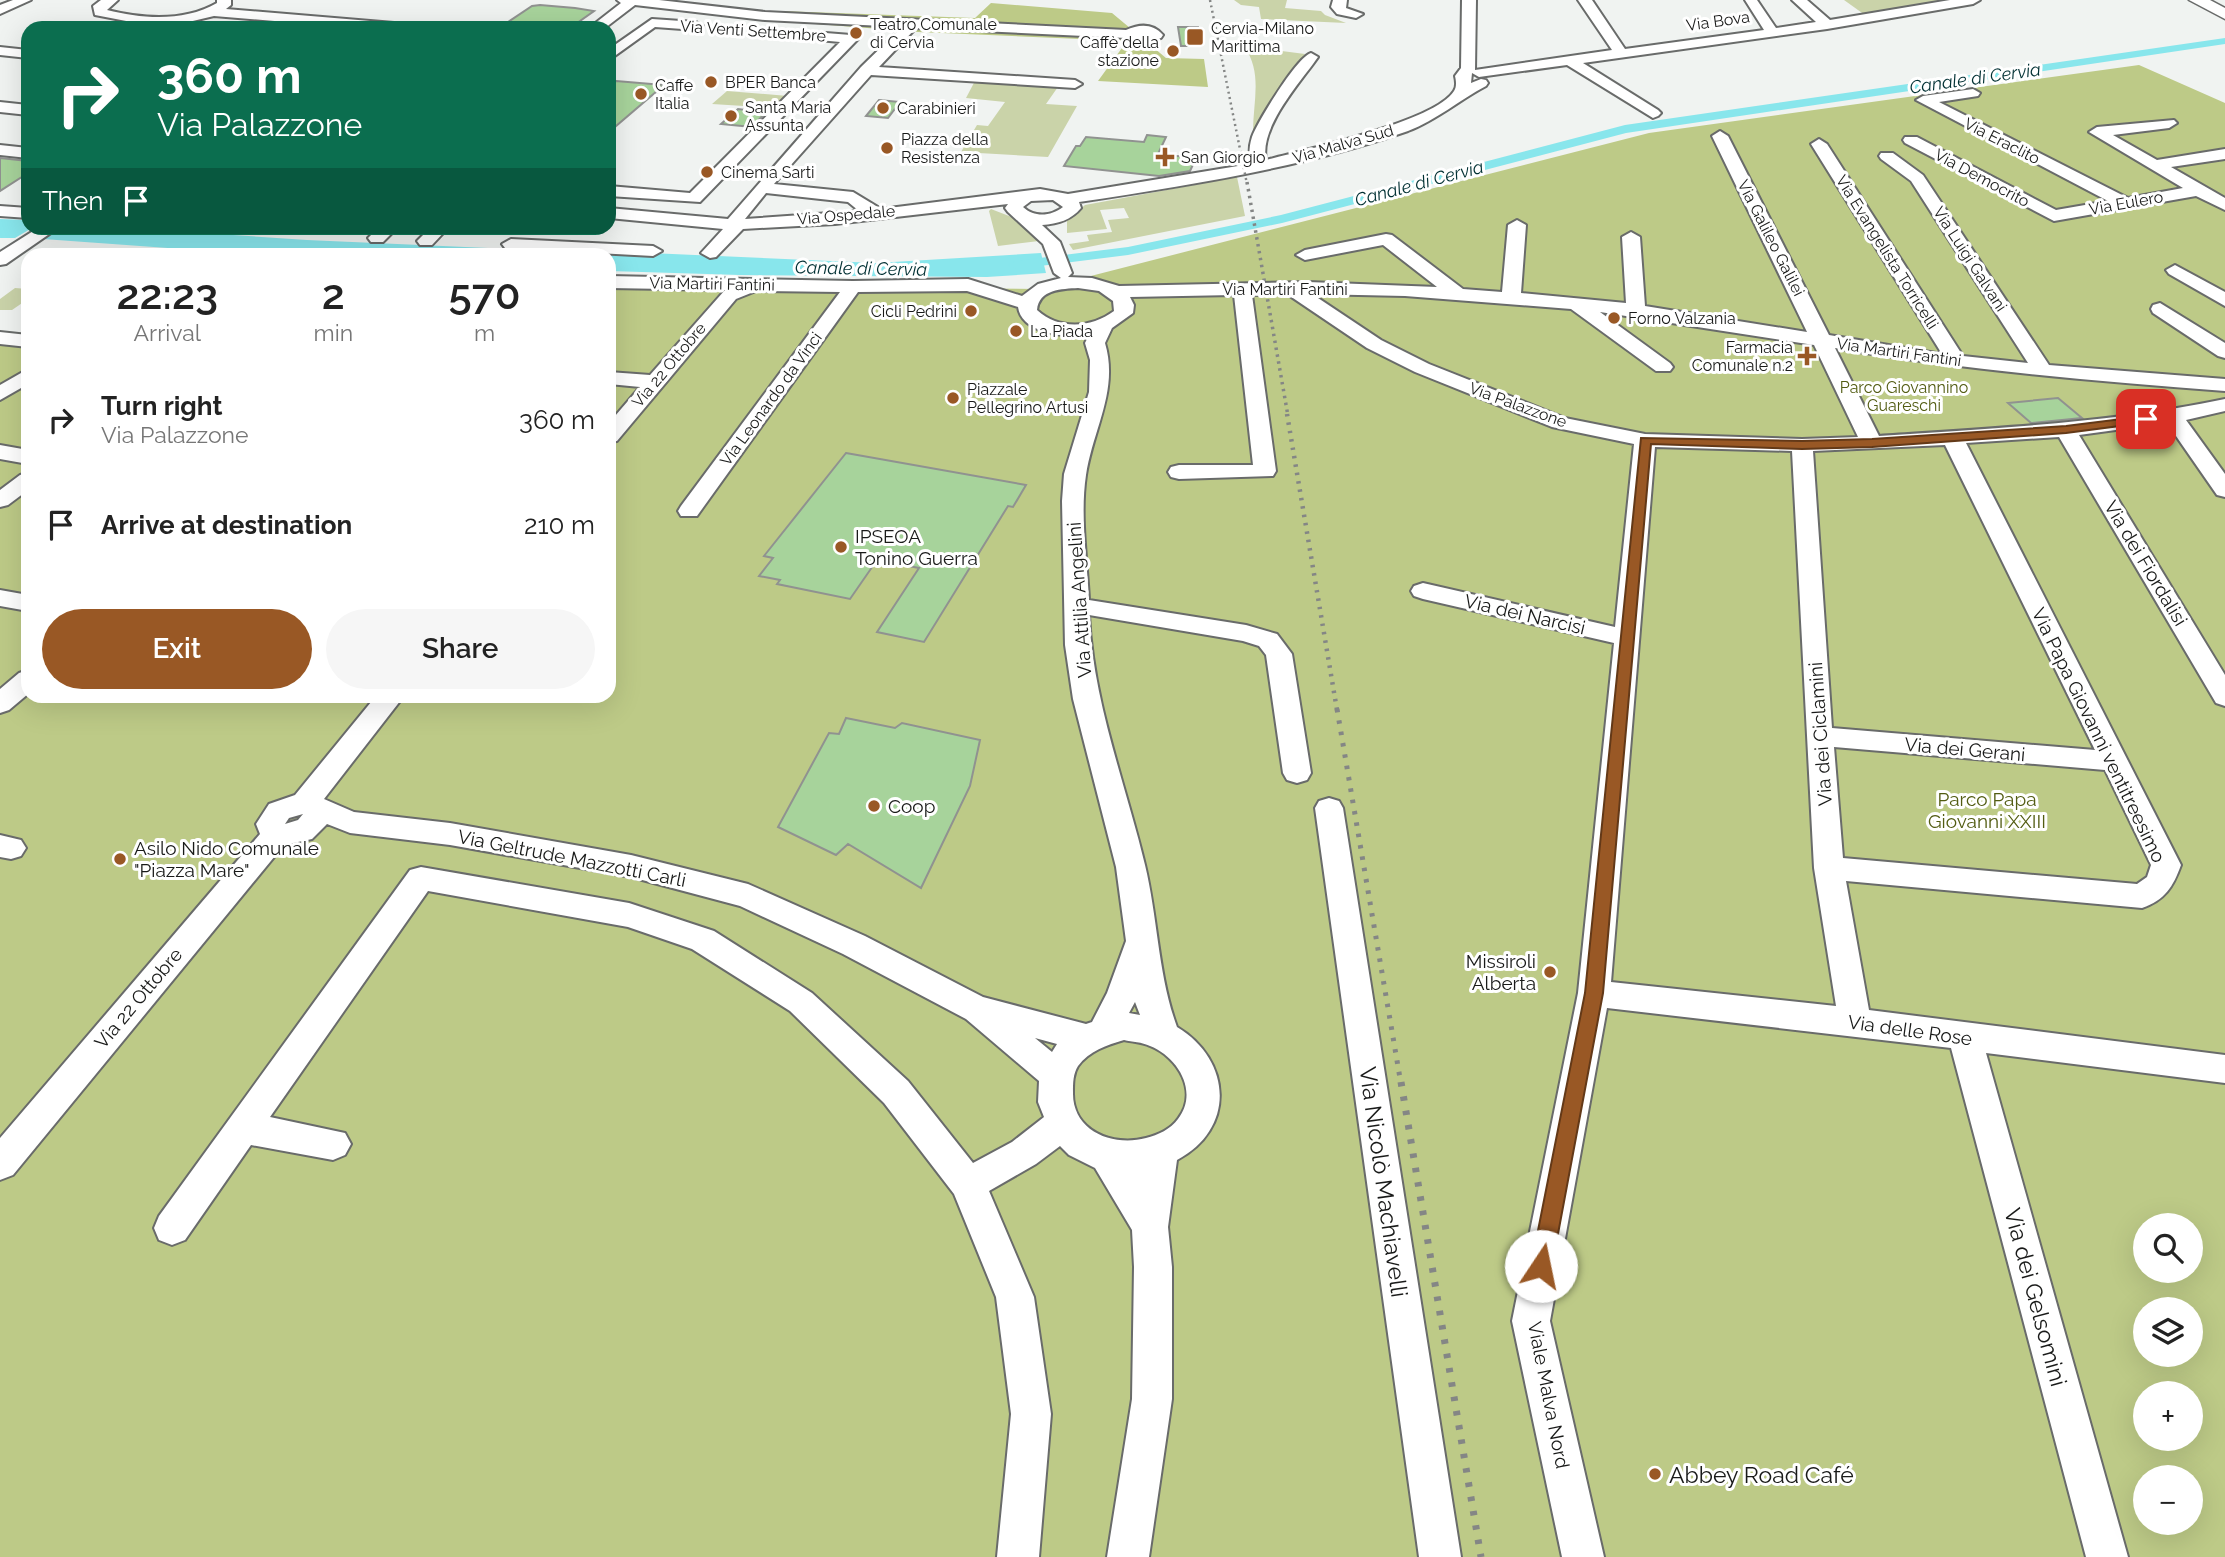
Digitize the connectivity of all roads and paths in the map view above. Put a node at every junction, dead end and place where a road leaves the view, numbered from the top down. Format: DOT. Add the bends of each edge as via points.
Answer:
graph roads {
  1 [pos="24,0"];
  2 [pos="109,0"];
  3 [pos="224,0"];
  4 [pos="624,0"];
  5 [pos="632,0"];
  6 [pos="785,0"];
  7 [pos="1340,0"];
  8 [pos="1469,0"];
  9 [pos="1585,0"];
  10 [pos="1800,0"];
  11 [pos="1973,0"];
  12 [pos="2197,0"];
  13 [pos="1751,1"];
  14 [pos="303,6"];
  15 [pos="0,10"];
  16 [pos="214,12"];
  17 [pos="1356,14"];
  18 [pos="2225,14"];
  19 [pos="765,16"];
  20 [pos="282,17"];
  21 [pos="275,21"];
  22 [pos="327,21"];
  23 [pos="605,21"];
  24 [pos="913,23"];
  25 [pos="1826,25"];
  26 [pos="706,27"];
  27 [pos="1772,32"];
  28 [pos="1129,34"];
  29 [pos="0,51"];
  30 [pos="616,51"];
  31 [pos="1621,52"];
  32 [pos="21,53"];
  33 [pos="1311,57"];
  34 [pos="1572,62"];
  35 [pos="866,70"];
  36 [pos="1473,81"];
  37 [pos="1075,84"];
  38 [pos="1973,93"];
  39 [pos="0,107"];
  40 [pos="21,109"];
  41 [pos="1653,113"];
  42 [pos="2169,123"];
  43 [pos="1720,136"];
  44 [pos="1911,140"];
  45 [pos="1819,144"];
  46 [pos="0,150"];
  47 [pos="21,152"];
  48 [pos="2225,154"];
  49 [pos="1887,156"];
  50 [pos="2153,165"];
  51 [pos="1259,167"];
  52 [pos="766,183"];
  53 [pos="2199,190"];
  54 [pos="616,192"];
  55 [pos="859,204"];
  56 [pos="2127,204"];
  57 [pos="2225,205"];
  58 [pos="1019,208"];
  59 [pos="1066,208"];
  60 [pos="0,211"];
  61 [pos="21,212"];
  62 [pos="877,213"];
  63 [pos="616,214"];
  64 [pos="2054,216"];
  65 [pos="837,217"];
  66 [pos="694,223"];
  67 [pos="738,224"];
  68 [pos="1517,225"];
  69 [pos="38,235"];
  70 [pos="432,235"];
  71 [pos="522,235"];
  72 [pos="1631,237"];
  73 [pos="426,241"];
  74 [pos="1053,247"];
  75 [pos="506,248"];
  76 [pos="3,251"];
  77 [pos="616,251"];
  78 [pos="710,253"];
  79 [pos="1305,256"];
  80 [pos="2175,270"];
  81 [pos="616,282"];
  82 [pos="1059,282"];
  83 [pos="709,283"];
  84 [pos="754,285"];
  85 [pos="853,287"];
  86 [pos="975,287"];
  87 [pos="1242,289"];
  88 [pos="1368,289"];
  89 [pos="1294,290"];
  90 [pos="1458,294"];
  91 [pos="729,295"];
  92 [pos="1511,298"];
  93 [pos="1121,299"];
  94 [pos="2225,300"];
  95 [pos="1027,304"];
  96 [pos="1576,304"];
  97 [pos="2160,309"];
  98 [pos="1636,310"];
  99 [pos="1099,335"];
  100 [pos="2,339"];
  101 [pos="21,340"];
  102 [pos="1821,341"];
  103 [pos="2225,352"];
  104 [pos="1956,361"];
  105 [pos="1663,367"];
  106 [pos="2043,371"];
  107 [pos="616,379"];
  108 [pos="21,380"];
  109 [pos="654,382"];
  110 [pos="2225,385"];
  111 [pos="0,394"];
  112 [pos="2225,405"];
  113 [pos="2173,416"];
  114 [pos="616,428"];
  115 [pos="2066,430"];
  116 [pos="1952,436"];
  117 [pos="1645,440"];
  118 [pos="1872,443"];
  119 [pos="1802,445"];
  120 [pos="0,452"];
  121 [pos="21,456"];
  122 [pos="1179,472"];
  123 [pos="21,485"];
  124 [pos="2225,490"];
  125 [pos="0,500"];
  126 [pos="689,511"];
  127 [pos="1423,592"];
  128 [pos="0,598"];
  129 [pos="21,602"];
  130 [pos="1076,607"];
  131 [pos="1627,638"];
  132 [pos="21,685"];
  133 [pos="2225,697"];
  134 [pos="386,703"];
  135 [pos="0,704"];
  136 [pos="1819,736"];
  137 [pos="2112,761"];
  138 [pos="1297,772"];
  139 [pos="1329,808"];
  140 [pos="301,819"];
  141 [pos="450,834"];
  142 [pos="1829,868"];
  143 [pos="421,878"];
  144 [pos="1142,938"];
  145 [pos="1594,993"];
  146 [pos="977,1009"];
  147 [pos="1855,1022"];
  148 [pos="1096,1033"];
  149 [pos="1162,1033"];
  150 [pos="1965,1037"];
  151 [pos="2225,1069"];
  152 [pos="1056,1075"];
  153 [pos="1063,1123"];
  154 [pos="243,1128"];
  155 [pos="333,1144"];
  156 [pos="1160,1153"];
  157 [pos="1107,1155"];
  158 [pos="0,1164"];
  159 [pos="968,1184"];
  160 [pos="1150,1227"];
  161 [pos="172,1228"];
  162 [pos="1018,1557"];
  163 [pos="1128,1557"];
  164 [pos="1440,1557"];
  165 [pos="1583,1557"];
  166 [pos="2107,1557"];
  1 -- 15 [label="street"];
  2 -- 16 [label="street" via="100,6 100,12 132,18 175,20"];
  3 -- 16 [label="street"];
  4 -- 5 [label="street"];
  5 -- 19 [label="street"];
  5 -- 23 [label="street"];
  6 -- 19 [label="street"];
  7 -- 17 [label="street" via="1342,11"];
  8 -- 36 [label="street" via="1468,69"];
  9 -- 31 [label="street"];
  10 -- 25 [label="street"];
  11 -- 25 [label="street, Via Bova"];
  12 -- 18 [label="main road"];
  13 -- 27 [label="street"];
  14 -- 20 [label="street"];
  16 -- 20 [label="street"];
  19 -- 24 [label="street"];
  19 -- 54 [label="street, Via Venti Settembre" via="747,30 851,38 694,198"];
  20 -- 21 [label="street"];
  20 -- 22 [label="street"];
  24 -- 28 [label="street"];
  24 -- 35 [label="street"];
  25 -- 27 [label="street, Via Bova"];
  26 -- 30 [label="street, Via Venti Settembre" via="652,23"];
  27 -- 31 [label="street, Via Bova"];
  29 -- 32 [label="street"];
  31 -- 34 [label="street, Via Bova"];
  33 -- 51 [label="street" via="1261,130 1256,147"];
  34 -- 36 [label="street, Via Bova" via="1508,70"];
  34 -- 41 [label="street"];
  35 -- 37 [label="street"];
  35 -- 52 [label="street"];
  36 -- 51 [label="street, Via Malva Sud" via="1440,110 1403,127"];
  38 -- 56 [label="street, Via Eraclito" via="1923,100"];
  39 -- 40 [label="street"];
  42 -- 50 [label="street" via="2097,132"];
  43 -- 102 [label="street, Via Galileo Galilei"];
  44 -- 64 [label="street, Via Democrito"];
  45 -- 104 [label="street, Via Evangelista Torricelli"];
  46 -- 47 [label="street"];
  48 -- 50 [label="street"];
  49 -- 106 [label="street, Via Luigi Galvani" via="1917,178"];
  50 -- 53 [label="street"];
  51 -- 59 [label="street, Via Malva Sud" via="1094,197"];
  52 -- 55 [label="street" via="853,197"];
  52 -- 67 [label="street" via="736,218"];
  53 -- 56 [label="street, Via Eulero"];
  53 -- 57 [label="street"];
  55 -- 62 [label="street"];
  55 -- 65 [label="street"];
  56 -- 64 [label="street, Via Eulero"];
  58 -- 59 [label="street" via="1043,220"];
  58 -- 59 [label="street" via="1043,194"];
  58 -- 62 [label="street, Via Ospedale" via="953,204"];
  58 -- 74 [label="street"];
  59 -- 74 [label="street"];
  60 -- 61 [label="street"];
  62 -- 65 [label="street, Via Ospedale"];
  63 -- 66 [label="street, Via Ospedale"];
  65 -- 67 [label="street, Via Ospedale"];
  66 -- 67 [label="street, Via Ospedale"];
  66 -- 77 [label="street" via="659,251"];
  67 -- 78 [label="street"];
  68 -- 92 [label="street"];
  69 -- 76 [label="street"];
  70 -- 73 [label="street"];
  71 -- 75 [label="street"];
  72 -- 98 [label="street"];
  74 -- 82 [label="street"];
  79 -- 90 [label="street" via="1386,239"];
  80 -- 94 [label="street"];
  81 -- 83 [label="street, Via Martiri Fantini"];
  82 -- 86 [label="street"];
  82 -- 86 [label="street" via="1025,292"];
  82 -- 93 [label="street" via="1093,283"];
  82 -- 95 [label="street" via="1031,296"];
  83 -- 84 [label="street, Via Martiri Fantini"];
  83 -- 91 [label="street"];
  84 -- 85 [label="street, Via Martiri Fantini"];
  84 -- 91 [label="street, Via 22 Ottobre"];
  85 -- 86 [label="street, Via Martiri Fantini"];
  85 -- 126 [label="street, Via Leonardo da Vinci"];
  86 -- 95 [label="street"];
  87 -- 88 [label="street, Via Martiri Fantini"];
  87 -- 89 [label="street, Via Martiri Fantini"];
  87 -- 93 [label="street, Via Martiri Fantini" via="1202,288"];
  87 -- 122 [label="street" via="1265,471"];
  88 -- 89 [label="street, Via Martiri Fantini"];
  88 -- 90 [label="street, Via Martiri Fantini"];
  89 -- 117 [label="street, Via Palazzone" via="1374,344 1422,368 1559,423"];
  90 -- 92 [label="street, Via Martiri Fantini"];
  91 -- 109 [label="street, Via 22 Ottobre"];
  92 -- 96 [label="street, Via Martiri Fantini"];
  93 -- 99 [label="street" via="1123,313"];
  95 -- 99 [label="street" via="1027,311 1042,324"];
  96 -- 98 [label="street, Via Martiri Fantini"];
  96 -- 105 [label="street"];
  97 -- 103 [label="street"];
  98 -- 102 [label="street, Via Martiri Fantini"];
  99 -- 130 [label="street, Via Attilia Angelini" via="1099,393 1077,465 1073,500"];
  100 -- 101 [label="street"];
  102 -- 104 [label="street, Via Martiri Fantini"];
  102 -- 118 [label="street, Via Galileo Galilei"];
  104 -- 106 [label="street, Via Martiri Fantini"];
  106 -- 110 [label="street, Via Martiri Fantini"];
  107 -- 109 [label="street"];
  108 -- 111 [label="street"];
  109 -- 114 [label="street, Via 22 Ottobre"];
  112 -- 113 [label="street, Via Palazzone"];
  113 -- 115 [label="street, Via Palazzone"];
  113 -- 124 [label="street"];
  115 -- 116 [label="street, Via Palazzone"];
  115 -- 133 [label="street, Via dei Fiordalisi"];
  116 -- 118 [label="street, Via Palazzone"];
  116 -- 137 [label="street, Via Papa Giovanni ventitreesimo"];
  117 -- 119 [label="street, Via Palazzone"];
  117 -- 131 [label="street, Viale Malva Nord"];
  118 -- 119 [label="street, Via Palazzone"];
  119 -- 136 [label="street, Via dei Ciclamini"];
  120 -- 121 [label="street"];
  123 -- 125 [label="street"];
  127 -- 131 [label="street, Via dei Narcisi"];
  128 -- 129 [label="street"];
  130 -- 138 [label="street" via="1268,640 1279,654"];
  130 -- 144 [label="street, Via Attilia Angelini" via="1086,699 1131,867"];
  131 -- 145 [label="street, Viale Malva Nord"];
  132 -- 135 [label="street"];
  134 -- 140 [label="street, Via 22 Ottobre"];
  136 -- 137 [label="street, Via dei Gerani"];
  136 -- 142 [label="street, Via dei Ciclamini"];
  137 -- 142 [label="street, Via Papa Giovanni ventitreesimo" via="2166,865 2159,884 2142,896"];
  139 -- 164 [label="street, Via Nicolò Machiavelli"];
  140 -- 141 [label="street, Via Geltrude Mazzotti Carli"];
  140 -- 158 [label="street, Via 22 Ottobre"];
  141 -- 143 [label="street"];
  141 -- 146 [label="street, Via Geltrude Mazzotti Carli" via="631,866 748,896"];
  142 -- 147 [label="street, Via dei Ciclamini"];
  143 -- 154 [label="street"];
  143 -- 159 [label="street" via="629,915 704,940 801,1002 896,1092"];
  144 -- 148 [label="street, Via Attilia Angelini" via="1123,994"];
  144 -- 149 [label="street, Via Attilia Angelini" via="1150,998"];
  145 -- 147 [label="street, Via delle Rose"];
  145 -- 165 [label="street, Viale Malva Nord" via="1531,1321"];
  146 -- 148 [label="street, Via Geltrude Mazzotti Carli"];
  146 -- 152 [label="street, Via Geltrude Mazzotti Carli"];
  147 -- 150 [label="street, Via delle Rose"];
  148 -- 149 [label="street" via="1143,1027"];
  148 -- 152 [label="street" via="1062,1060"];
  149 -- 156 [label="street" via="1193,1057 1205,1092 1193,1128"];
  150 -- 151 [label="street, Via delle Rose"];
  150 -- 166 [label="street, Via dei Gelsomini"];
  152 -- 153 [label="street" via="1056,1108"];
  153 -- 157 [label="street" via="1082,1142"];
  153 -- 159 [label="street" via="1024,1153"];
  154 -- 155 [label="street"];
  154 -- 161 [label="street"];
  156 -- 157 [label="street" via="1133,1158"];
  156 -- 160 [label="street"];
  157 -- 160 [label="street"];
  159 -- 162 [label="street" via="1016,1297 1031,1414"];
  160 -- 163 [label="street" via="1152,1399"];
}
